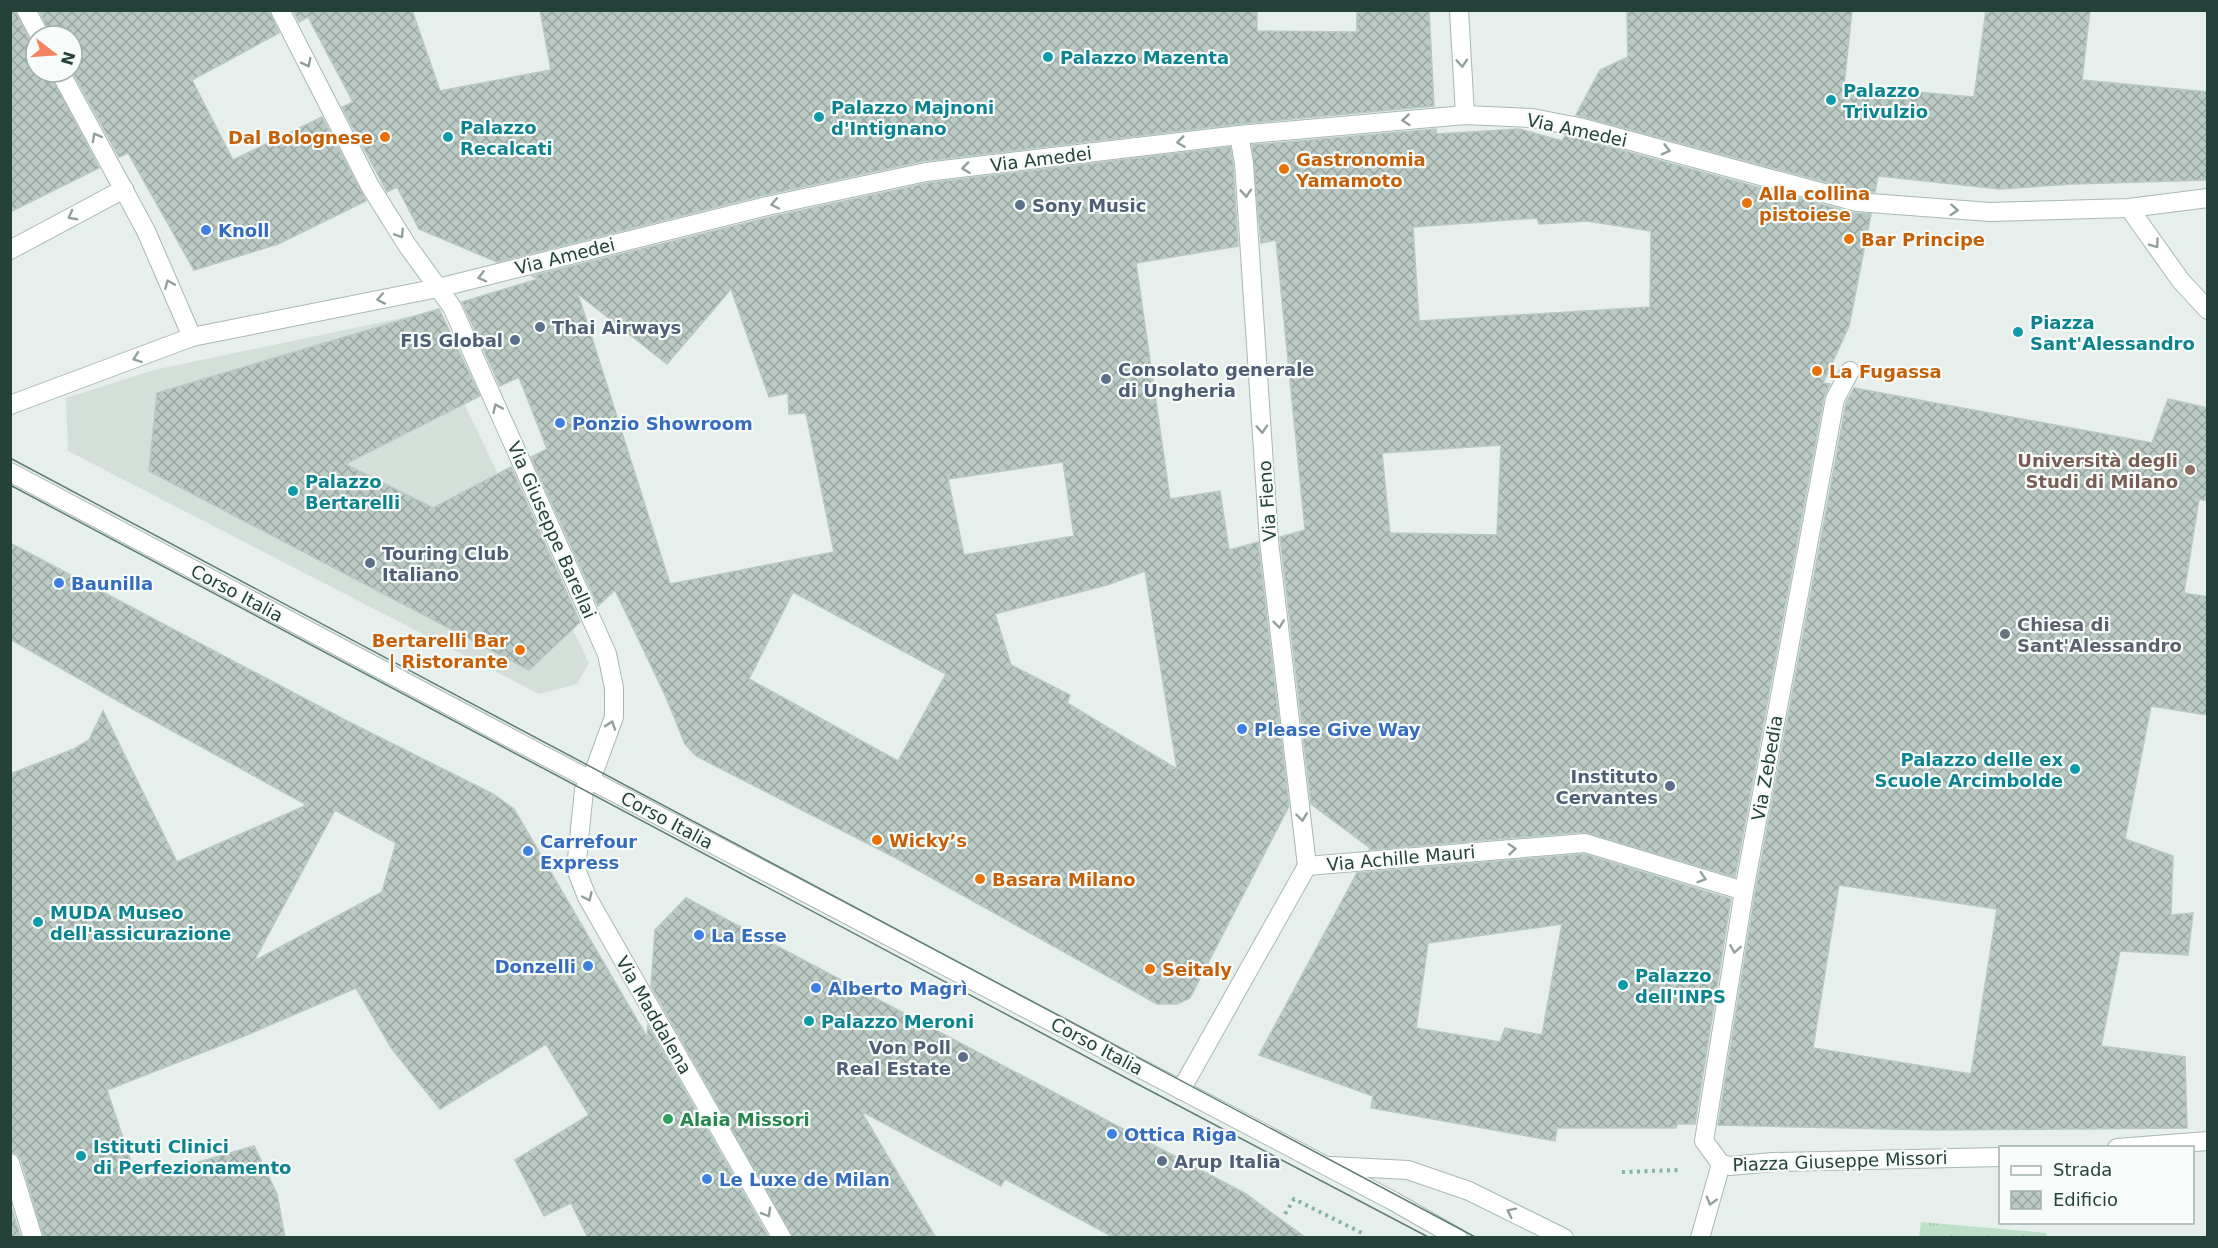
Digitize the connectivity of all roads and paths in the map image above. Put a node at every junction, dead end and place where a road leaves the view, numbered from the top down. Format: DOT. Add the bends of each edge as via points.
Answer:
graph roads {
  1 [pos="26,10"];
  2 [pos="280,10"];
  3 [pos="1459,10"];
  4 [pos="34,24"];
  5 [pos="67,84"];
  6 [pos="1465,114"];
  7 [pos="1239,135"];
  8 [pos="124,189"];
  9 [pos="2208,198"];
  10 [pos="2129,208"];
  11 [pos="10,250"];
  12 [pos="438,288"];
  13 [pos="2208,310"];
  14 [pos="192,338"];
  15 [pos="1850,371"];
  16 [pos="10,405"];
  17 [pos="10,472"];
  18 [pos="590,780"];
  19 [pos="1307,866"];
  20 [pos="1744,891"];
  21 [pos="1181,1090"];
  22 [pos="2208,1141"];
  23 [pos="2138,1146"];
  24 [pos="1999,1157"];
  25 [pos="10,1163"];
  26 [pos="1721,1164"];
  27 [pos="1325,1166"];
  28 [pos="1680,1170"];
  29 [pos="1622,1172"];
  30 [pos="1393,1201"];
  31 [pos="1285,1214"];
  32 [pos="1362,1233"];
  33 [pos="33,1238"];
  34 [pos="782,1238"];
  35 [pos="1431,1238"];
  36 [pos="1458,1238"];
  37 [pos="1564,1238"];
  38 [pos="1700,1238"];
  1 -- 4 [label="street"];
  2 -- 12 [label="street, Via Giuseppe Barellai, one-way" via="369,186"];
  3 -- 6 [label="street, one-way"];
  8 -- 5 [label="street, one-way"];
  6 -- 7 [label="street, Via Amedei, one-way"];
  6 -- 10 [label="street, Via Amedei, one-way" via="1532,118 1578,127 1857,202 1990,212"];
  7 -- 12 [label="street, Via Amedei, one-way" via="926,172 767,206"];
  7 -- 19 [label="street, Via Fieno, one-way" via="1269,541"];
  8 -- 11 [label="street, one-way"];
  14 -- 8 [label="street, one-way"];
  9 -- 10 [label="street"];
  10 -- 13 [label="street, one-way" via="2181,281"];
  12 -- 14 [label="street, Via Amedei, one-way"];
  18 -- 12 [label="street, Via Giuseppe Barellai, one-way" via="614,717 614,688 607,654 452,307"];
  14 -- 16 [label="street, Via Amedei, one-way"];
  15 -- 20 [label="street, Via Zebedia" via="1835,399"];
  17 -- 18 [label="street, Corso Italia"];
  18 -- 21 [label="street, Corso Italia"];
  18 -- 34 [label="street, Via Maddalena, one-way" via="584,790 576,869 587,897"];
  19 -- 20 [label="street, Via Achille Mauri, one-way" via="1585,843"];
  19 -- 21 [label="street, Via Achille Mauri"];
  20 -- 26 [label="street, Via Zebedia, one-way" via="1704,1141"];
  21 -- 27 [label="street, Corso Italia"];
  22 -- 23 [label="street"];
  24 -- 26 [label="street, Piazza Giuseppe Missori"];
  25 -- 33 [label="street"];
  26 -- 38 [label="street, Piazza Giuseppe Missori, one-way"];
  27 -- 30 [label="street"];
  37 -- 27 [label="street, one-way" via="1469,1191 1408,1170"];
  28 -- 29 [label="path"];
  30 -- 35 [label="street"];
  30 -- 36 [label="street"];
  31 -- 32 [label="path" via="1294,1199"];
}
